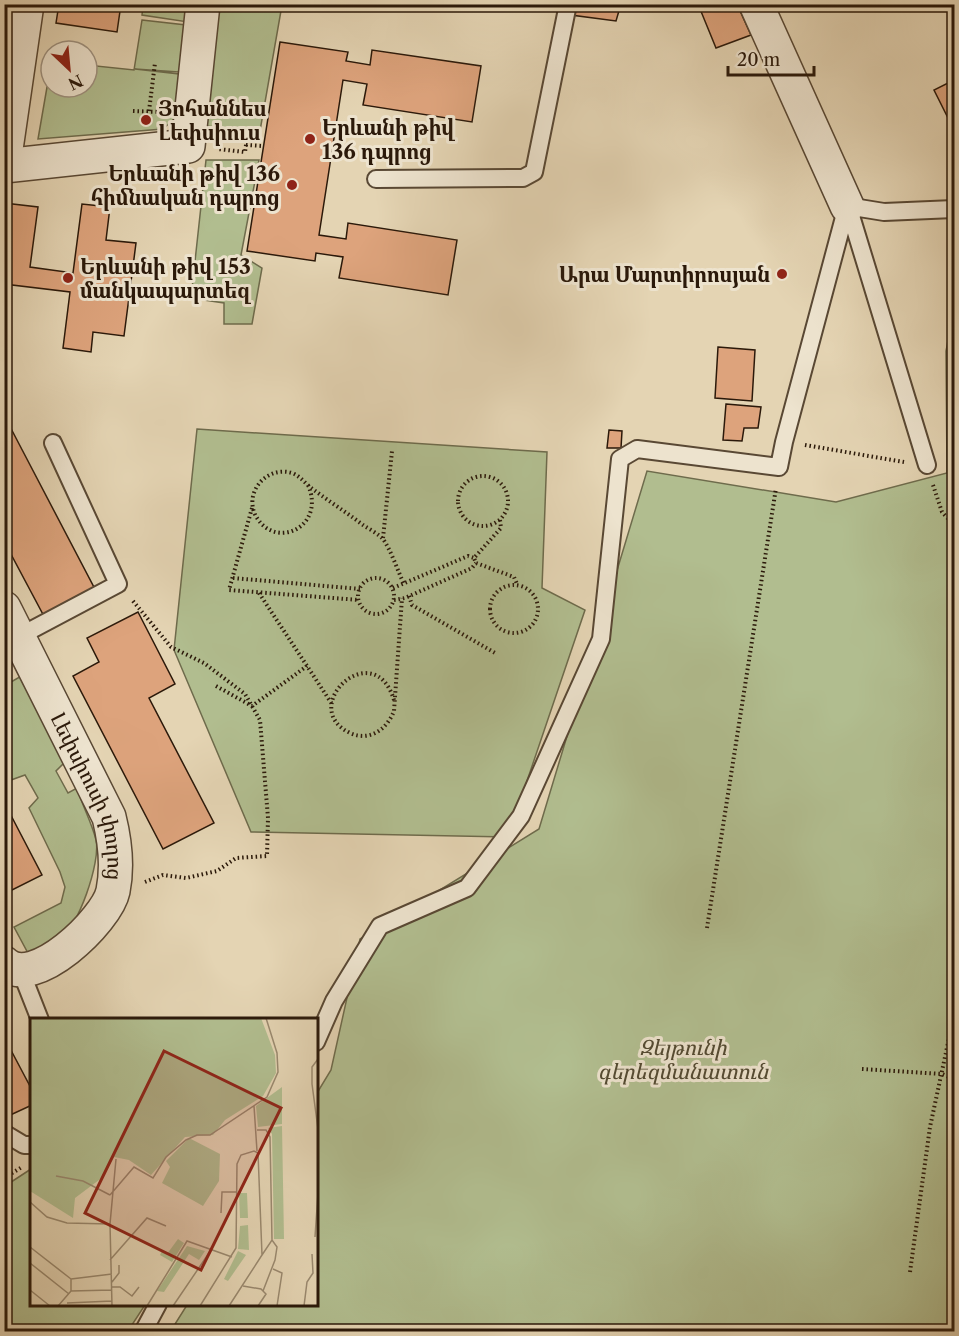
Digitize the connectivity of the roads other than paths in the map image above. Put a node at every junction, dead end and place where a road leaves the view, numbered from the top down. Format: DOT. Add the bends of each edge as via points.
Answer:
graph roads {
  1 [pos="27,4"];
  2 [pos="202,4"];
  3 [pos="568,4"];
  4 [pos="760,6"];
  5 [pos="4,164"];
  6 [pos="376,179"];
  7 [pos="847,206"];
  8 [pos="954,209"];
  9 [pos="52,443"];
  10 [pos="927,465"];
  11 [pos="4,608"];
  12 [pos="18,637"];
  13 [pos="12,966"];
  14 [pos="39,1018"];
  15 [pos="318,1037"];
  16 [pos="4,1133"];
  17 [pos="30,1144"];
  18 [pos="157,1306"];
  19 [pos="143,1332"];
  1 -- 5 [label="street"];
  2 -- 5 [label="street" via="188,146"];
  3 -- 6 [label="lane" via="534,172 523,178"];
  4 -- 7 [label="street"];
  7 -- 8 [label="lane" via="884,212"];
  7 -- 10 [label="lane"];
  7 -- 15 [label="lane" via="779,467 637,448 620,459 601,639 521,816 467,888 380,926 333,1001"];
  9 -- 12 [label="lane" via="118,584"];
  11 -- 12 [label="street, Լեփսիուսի փողոց"];
  12 -- 13 [label="street, Լեփսիուսի փողոց" via="109,817 116,846 112,892 96,922 57,957 36,966"];
  13 -- 14 [label="lane"];
  16 -- 17 [label="lane"];
  18 -- 19 [label="lane"];
}
